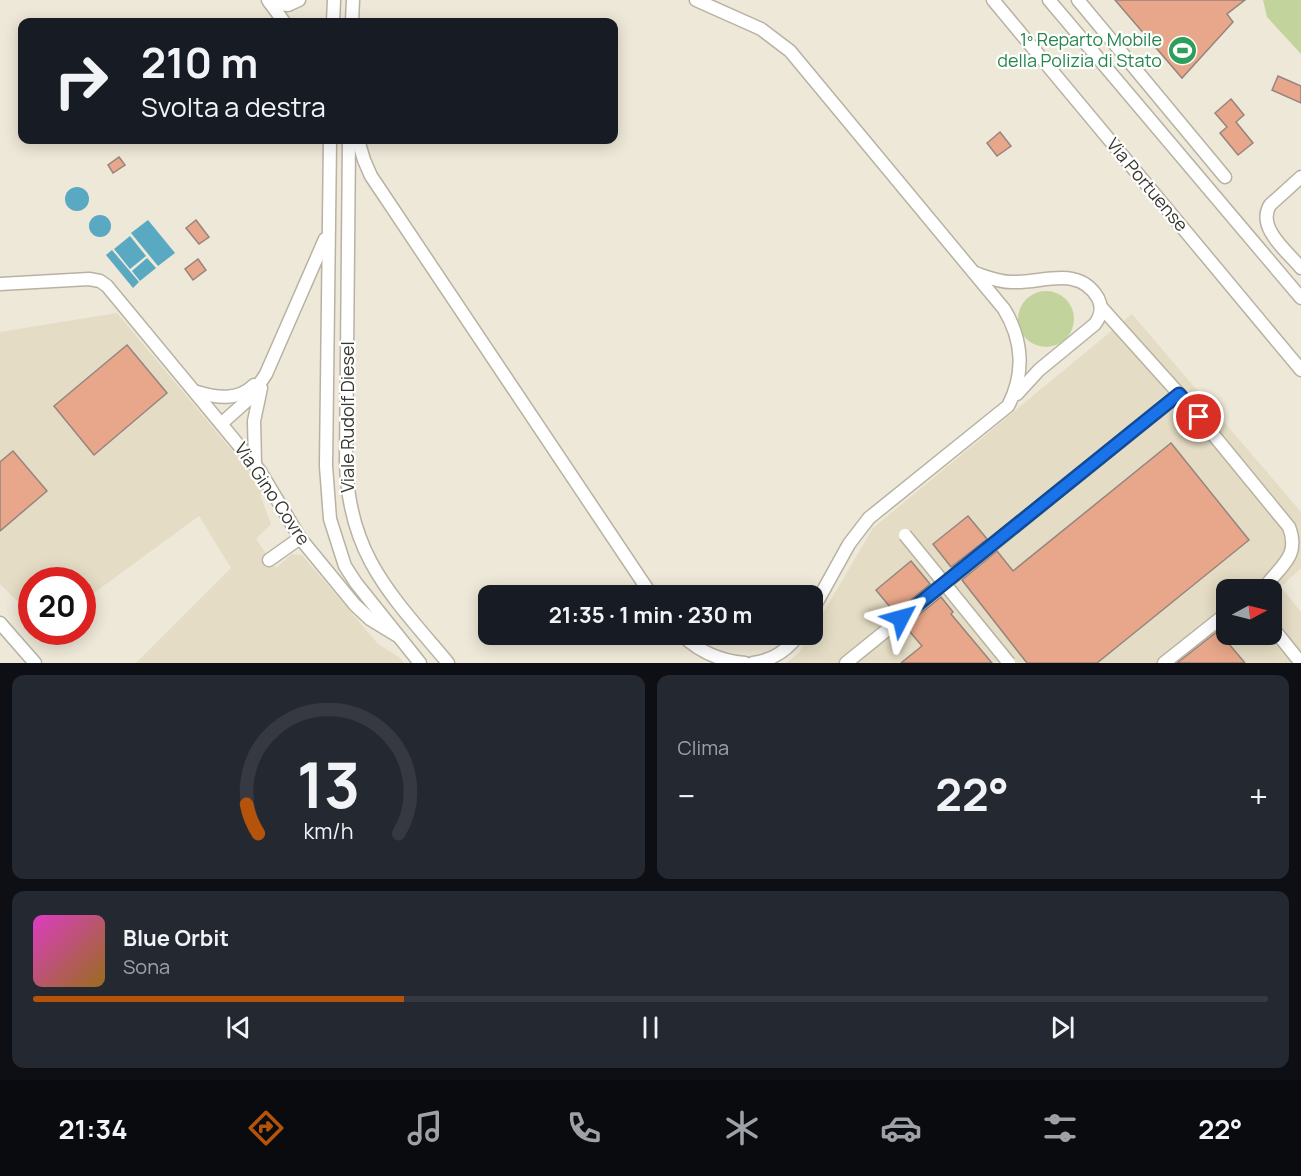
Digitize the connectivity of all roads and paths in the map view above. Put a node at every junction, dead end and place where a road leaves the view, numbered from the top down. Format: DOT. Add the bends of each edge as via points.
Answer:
graph roads {
  1 [pos="298,0"];
  2 [pos="334,0"];
  3 [pos="353,0"];
  4 [pos="696,0"];
  5 [pos="993,0"];
  6 [pos="1049,0"];
  7 [pos="1078,0"];
  8 [pos="269,1"];
  9 [pos="281,18"];
  10 [pos="333,18"];
  11 [pos="352,18"];
  12 [pos="330,144"];
  13 [pos="349,144"];
  14 [pos="359,144"];
  15 [pos="1226,177"];
  16 [pos="1301,177"];
  17 [pos="328,232"];
  18 [pos="1301,268"];
  19 [pos="975,273"];
  20 [pos="0,284"];
  21 [pos="1301,298"];
  22 [pos="1101,307"];
  23 [pos="1301,370"];
  24 [pos="266,374"];
  25 [pos="197,392"];
  26 [pos="1179,394"];
  27 [pos="1008,406"];
  28 [pos="222,423"];
  29 [pos="255,464"];
  30 [pos="905,535"];
  31 [pos="300,537"];
  32 [pos="269,560"];
  33 [pos="1271,578"];
  34 [pos="645,585"];
  35 [pos="823,591"];
  36 [pos="1216,622"];
  37 [pos="0,623"];
  38 [pos="398,636"];
  39 [pos="1282,639"];
  40 [pos="695,645"];
  41 [pos="791,645"];
  42 [pos="699,648"];
  43 [pos="35,663"];
  44 [pos="420,663"];
  45 [pos="448,663"];
  46 [pos="706,663"];
  47 [pos="745,663"];
  48 [pos="753,663"];
  49 [pos="846,663"];
  50 [pos="1009,663"];
  51 [pos="1164,663"];
  52 [pos="1301,663"];
  1 -- 8 [label="street" via="288,5"];
  2 -- 10 [label="street"];
  3 -- 11 [label="street"];
  4 -- 19 [label="street" via="745,20 781,44"];
  5 -- 23 [label="street, Via Portuense"];
  6 -- 21 [label="street"];
  7 -- 15 [label="street"];
  8 -- 9 [label="street"];
  12 -- 17 [label="street, Viale Rudolf Diesel"];
  13 -- 45 [label="street, Viale Rudolf Diesel" via="349,501 358,537 372,567"];
  14 -- 34 [label="street" via="371,176"];
  16 -- 18 [label="street" via="1270,205 1266,221"];
  17 -- 24 [label="street"];
  17 -- 38 [label="street, Viale Rudolf Diesel" via="329,511 336,544 350,575"];
  19 -- 22 [label="street" via="1008,282 1077,279 1094,293"];
  19 -- 27 [label="street" via="1004,309 1016,335 1020,375"];
  20 -- 25 [label="street, Via Gino Covre" via="94,279 107,286"];
  22 -- 26 [label="street"];
  22 -- 27 [label="street" via="1095,324 1033,375"];
  24 -- 25 [label="street" via="238,396"];
  24 -- 28 [label="street" via="250,398"];
  24 -- 29 [label="street" via="254,421"];
  25 -- 28 [label="street, Via Gino Covre"];
  26 -- 33 [label="street" via="1289,527 1292,552"];
  26 -- 49 [label="street"];
  27 -- 35 [label="street" via="869,519 849,544"];
  28 -- 29 [label="street, Via Gino Covre"];
  29 -- 31 [label="street, Via Gino Covre"];
  30 -- 50 [label="street, bridge"];
  31 -- 32 [label="street"];
  31 -- 38 [label="street, Via Gino Covre" via="360,610"];
  36 -- 51 [label="street"];
  37 -- 43 [label="street"];
  38 -- 44 [label="street, Viale Rudolf Diesel"];
  39 -- 52 [label="street"];
  40 -- 42 [label="street"];
  41 -- 48 [label="street" via="771,659"];
  42 -- 46 [label="street"];
  42 -- 47 [label="street"];
}
